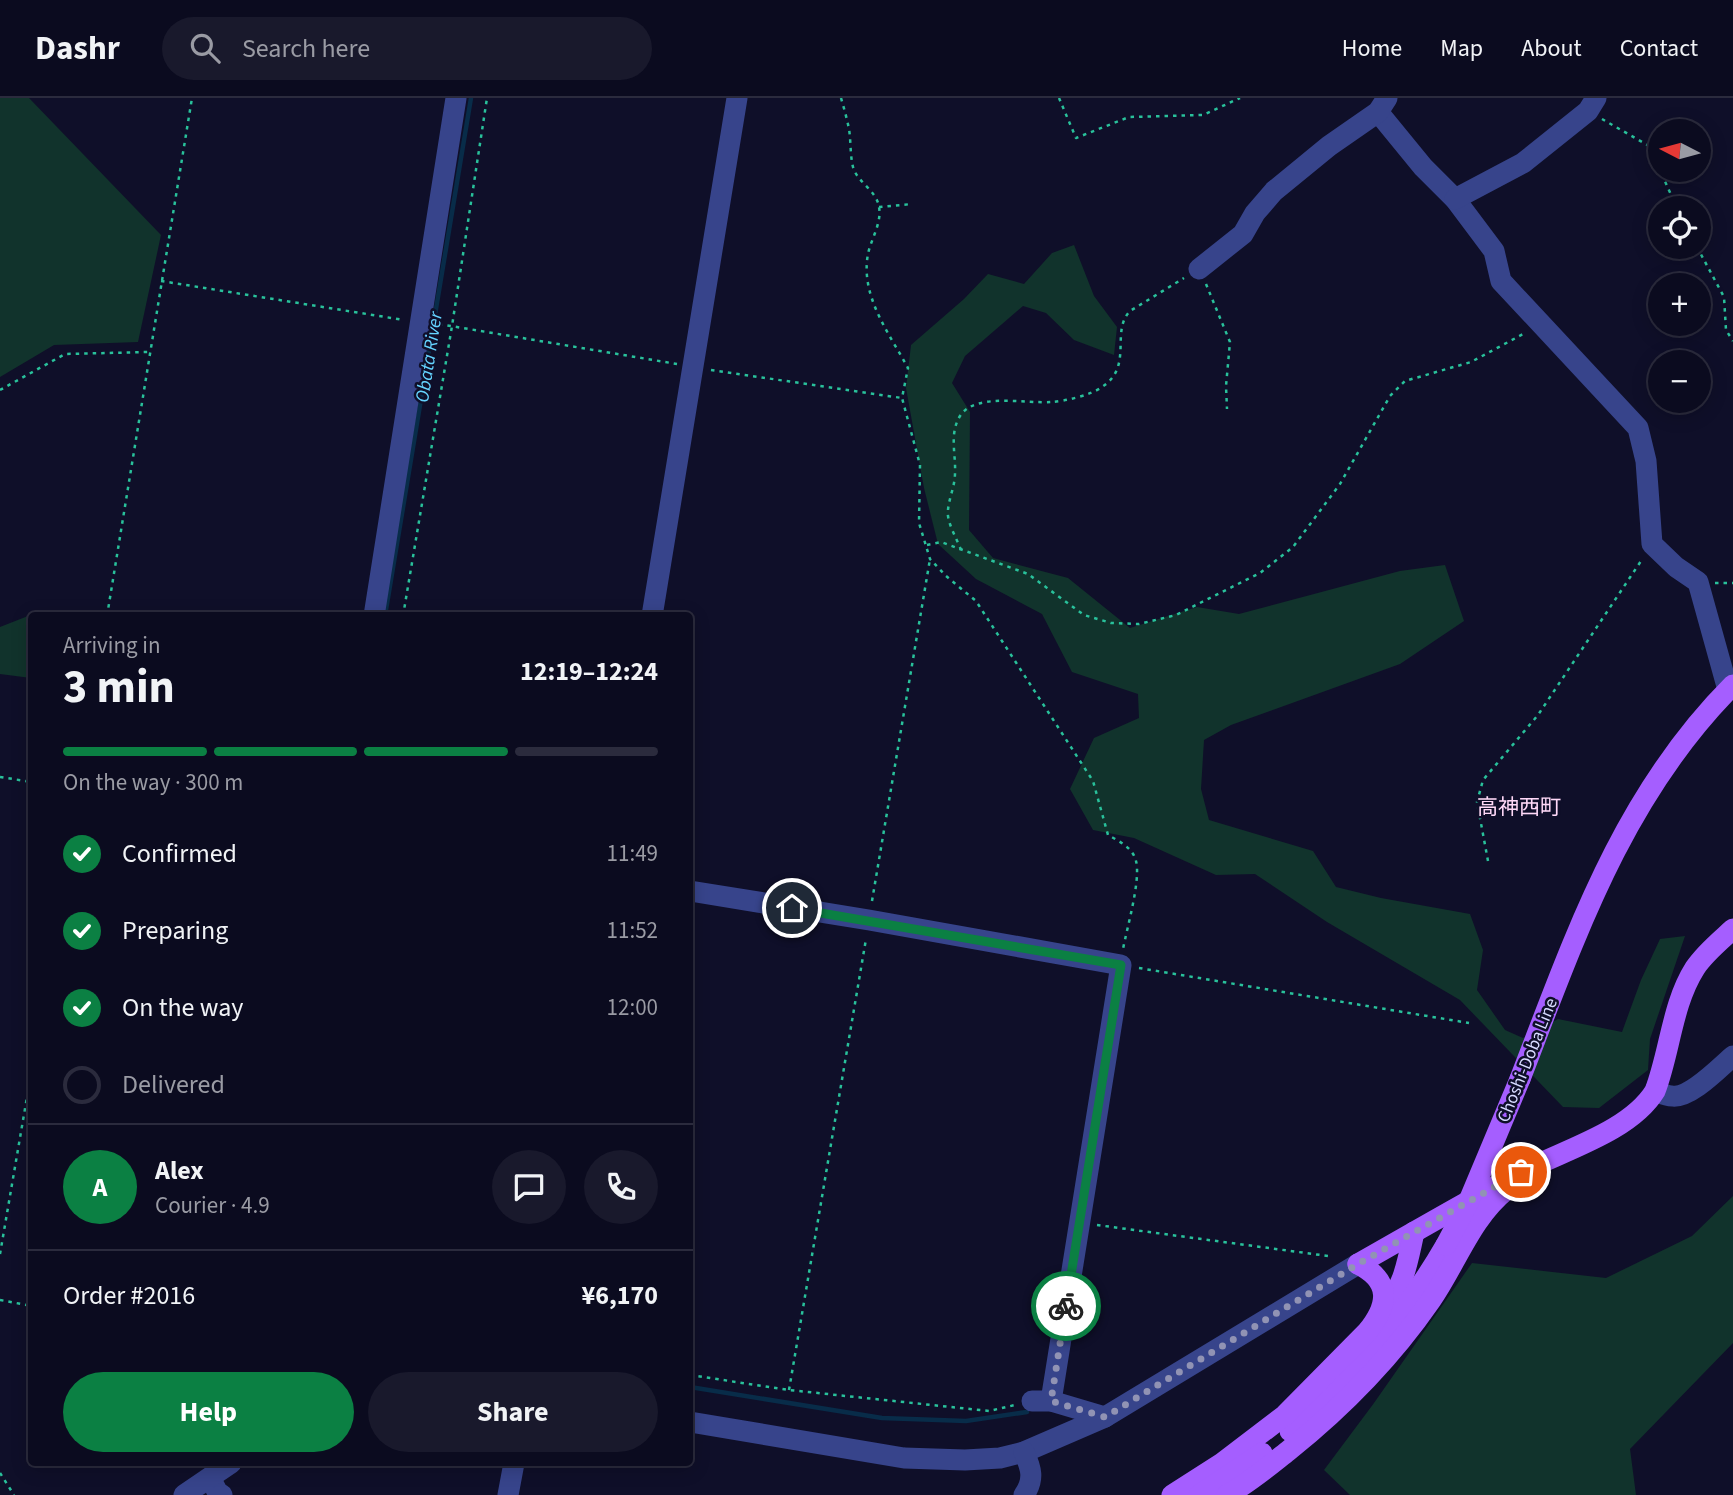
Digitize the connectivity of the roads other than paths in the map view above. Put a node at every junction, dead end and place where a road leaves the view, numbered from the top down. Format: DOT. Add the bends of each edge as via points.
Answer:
graph roads {
  1 [pos="456,98"];
  2 [pos="737,98"];
  3 [pos="1592,104"];
  4 [pos="1382,105"];
  5 [pos="1455,199"];
  6 [pos="1199,269"];
  7 [pos="375,612"];
  8 [pos="653,612"];
  9 [pos="1731,687"];
  10 [pos="693,891"];
  11 [pos="1733,929"];
  12 [pos="1733,1056"];
  13 [pos="1655,1091"];
  14 [pos="1521,1172"];
  15 [pos="1414,1232"];
  16 [pos="1354,1266"];
  17 [pos="1377,1320"];
  18 [pos="1105,1417"];
  19 [pos="693,1423"];
  20 [pos="1024,1452"];
  21 [pos="229,1466"];
  22 [pos="513,1466"];
  23 [pos="216,1486"];
  24 [pos="184,1495"];
  25 [pos="508,1495"];
  26 [pos="1024,1495"];
  27 [pos="1172,1495"];
  28 [pos="1199,1495"];
  29 [pos="1227,1495"];
  1 -- 7 [label="street"];
  2 -- 8 [label="street"];
  3 -- 5 [label="street" via="1523,163"];
  4 -- 5 [label="street" via="1423,167"];
  4 -- 6 [label="street" via="1274,191 1242,234"];
  5 -- 9 [label="street" via="1494,251 1501,281 1638,428 1646,461 1653,544 1698,582"];
  9 -- 28 [label="main road, Choshi-Doba Line, bridge" via="1669,763 1617,844 1468,1203 1432,1269 1360,1363 1319,1404 1278,1441"];
  10 -- 18 [label="street" via="1121,965 1080,1223 1042,1401"];
  11 -- 13 [label="main road" via="1708,952 1686,986"];
  12 -- 13 [label="street" via="1680,1096"];
  13 -- 14 [label="main road" via="1634,1115 1611,1129"];
  14 -- 15 [label="main road"];
  14 -- 29 [label="main road" via="1487,1207 1433,1298 1386,1359 1326,1419"];
  15 -- 16 [label="main road"];
  15 -- 17 [label="main road" via="1401,1284"];
  16 -- 17 [label="main road" via="1379,1277 1383,1287"];
  16 -- 18 [label="street"];
  17 -- 27 [label="main road" via="1285,1415"];
  18 -- 20 [label="street"];
  19 -- 20 [label="street" via="904,1458 965,1460"];
  20 -- 26 [label="street" via="1032,1479"];
  21 -- 23 [label="street"];
  22 -- 25 [label="street"];
  23 -- 24 [label="street"];
}
